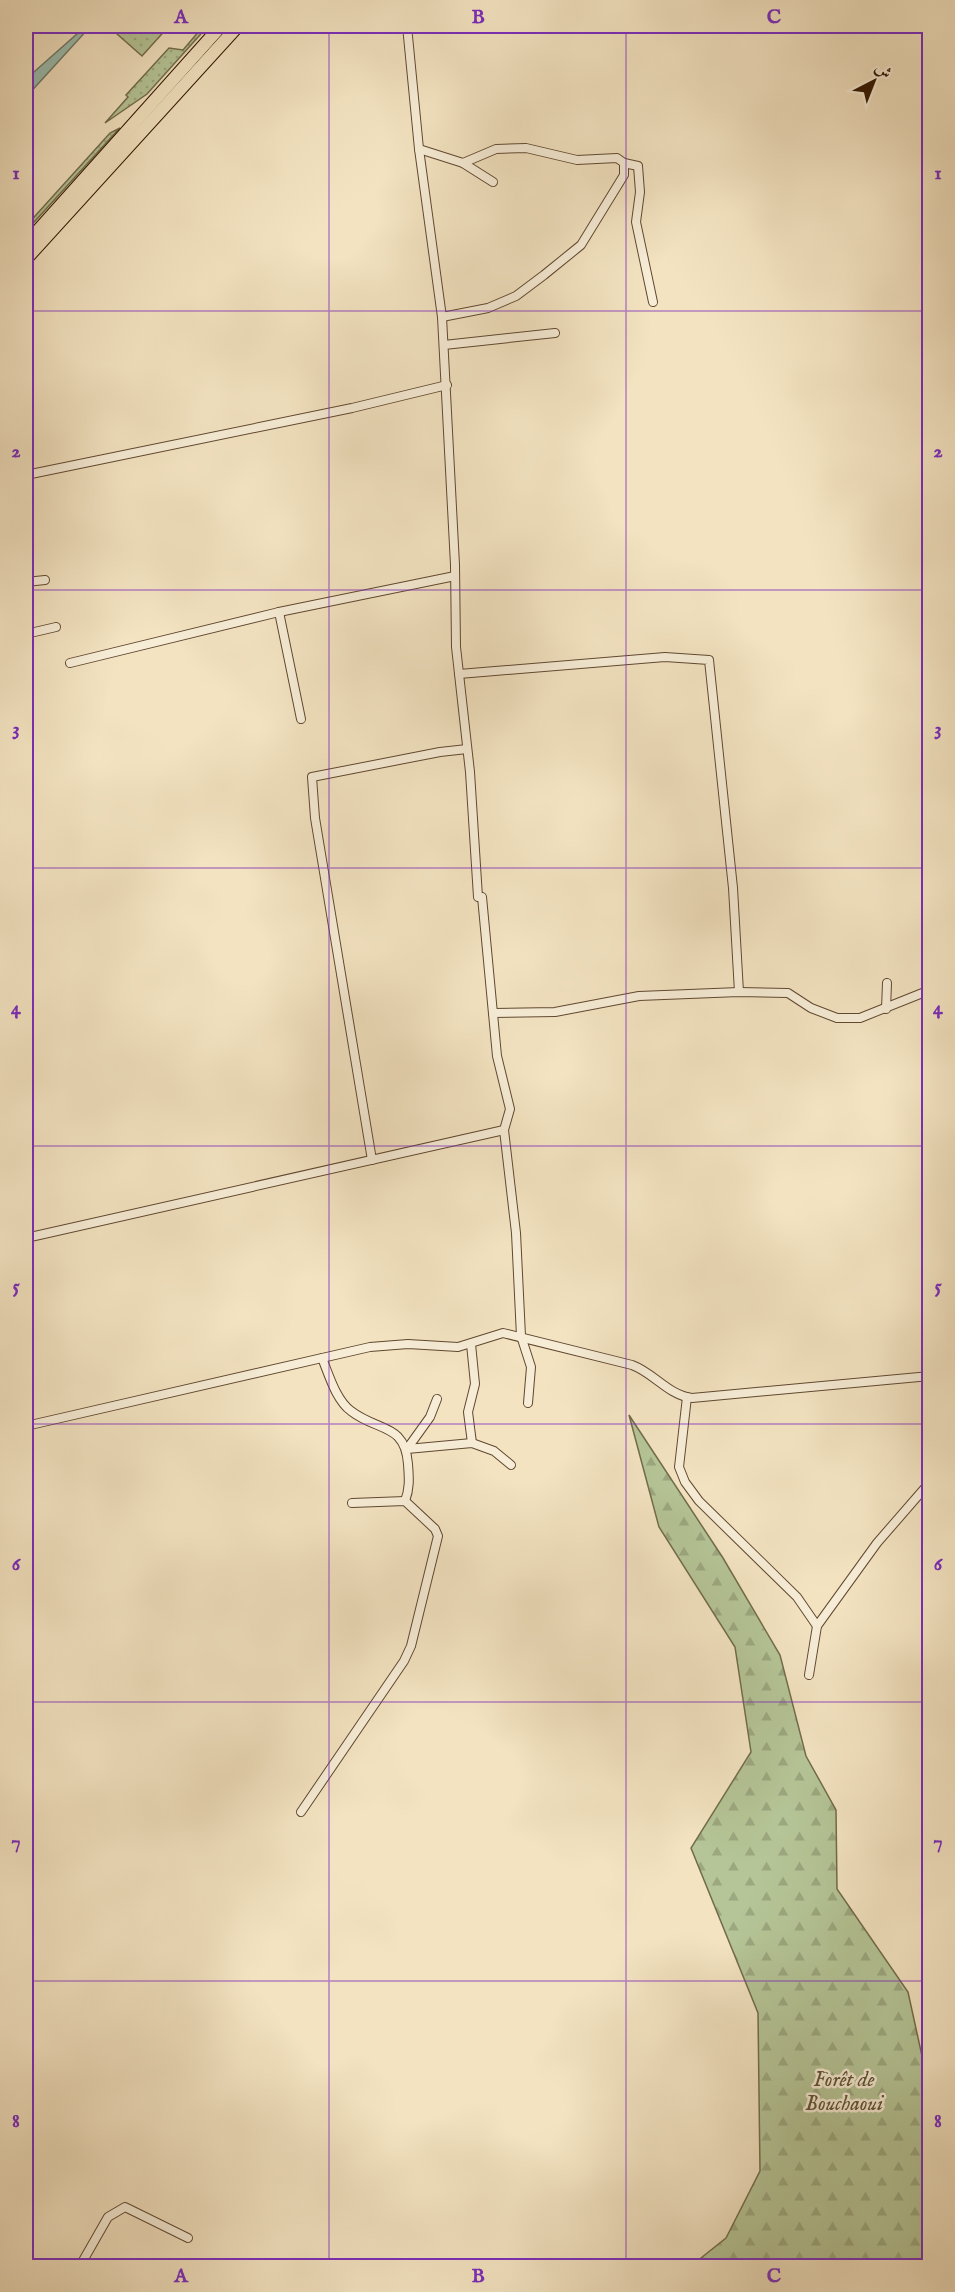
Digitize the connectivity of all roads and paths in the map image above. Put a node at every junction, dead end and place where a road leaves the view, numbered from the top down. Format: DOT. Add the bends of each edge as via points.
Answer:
graph roads {
  1 [pos="221,26"];
  2 [pos="238,26"];
  3 [pos="407,26"];
  4 [pos="418,149"];
  5 [pos="624,163"];
  6 [pos="463,164"];
  7 [pos="493,182"];
  8 [pos="26,244"];
  9 [pos="26,259"];
  10 [pos="653,302"];
  11 [pos="442,317"];
  12 [pos="555,333"];
  13 [pos="444,345"];
  14 [pos="446,385"];
  15 [pos="26,475"];
  16 [pos="455,576"];
  17 [pos="45,580"];
  18 [pos="26,582"];
  19 [pos="279,612"];
  20 [pos="56,627"];
  21 [pos="26,634"];
  22 [pos="70,663"];
  23 [pos="459,674"];
  24 [pos="301,719"];
  25 [pos="467,749"];
  26 [pos="887,983"];
  27 [pos="930,990"];
  28 [pos="739,992"];
  29 [pos="886,1009"];
  30 [pos="493,1013"];
  31 [pos="504,1130"];
  32 [pos="372,1160"];
  33 [pos="26,1238"];
  34 [pos="521,1336"];
  35 [pos="471,1344"];
  36 [pos="322,1358"];
  37 [pos="930,1376"];
  38 [pos="687,1397"];
  39 [pos="437,1399"];
  40 [pos="528,1403"];
  41 [pos="26,1426"];
  42 [pos="472,1443"];
  43 [pos="407,1449"];
  44 [pos="512,1465"];
  45 [pos="930,1482"];
  46 [pos="405,1501"];
  47 [pos="352,1503"];
  48 [pos="817,1626"];
  49 [pos="809,1675"];
  50 [pos="301,1812"];
  51 [pos="188,2238"];
  52 [pos="80,2266"];
  1 -- 8 [label="highway"];
  2 -- 9 [label="highway"];
  3 -- 4 [label="street"];
  4 -- 6 [label="street"];
  4 -- 11 [label="street"];
  5 -- 6 [label="street" via="617,158 577,160 526,148 496,149"];
  5 -- 10 [label="street" via="638,166 636,222"];
  5 -- 11 [label="street" via="624,175 581,245 516,296 488,308"];
  6 -- 7 [label="street"];
  11 -- 13 [label="street"];
  12 -- 13 [label="street"];
  13 -- 14 [label="street"];
  14 -- 15 [label="street"];
  14 -- 16 [label="street"];
  16 -- 19 [label="street"];
  16 -- 23 [label="street"];
  17 -- 18 [label="street"];
  19 -- 22 [label="street"];
  19 -- 24 [label="street"];
  20 -- 21 [label="street"];
  23 -- 25 [label="street"];
  23 -- 28 [label="street" via="665,657 709,660 733,888"];
  25 -- 30 [label="street"];
  25 -- 32 [label="street" via="312,777 315,818"];
  26 -- 29 [label="street"];
  27 -- 29 [label="street"];
  28 -- 29 [label="street" via="788,993 837,1018 860,1018"];
  28 -- 30 [label="street" via="639,996 555,1012"];
  30 -- 31 [label="street" via="510,1109"];
  31 -- 32 [label="street"];
  31 -- 34 [label="street" via="516,1233"];
  32 -- 33 [label="street"];
  34 -- 35 [label="street" via="495,1334"];
  34 -- 38 [label="street" via="640,1368 672,1392"];
  34 -- 40 [label="street" via="531,1367"];
  35 -- 36 [label="street" via="382,1345"];
  35 -- 42 [label="street" via="475,1384 468,1412"];
  36 -- 41 [label="street"];
  36 -- 43 [label="street" via="349,1410 395,1432"];
  37 -- 38 [label="street"];
  38 -- 48 [label="street" via="680,1467 685,1482 706,1508 798,1597"];
  39 -- 43 [label="street" via="430,1417"];
  42 -- 43 [label="street"];
  42 -- 44 [label="street" via="494,1451"];
  43 -- 46 [label="street" via="410,1488"];
  45 -- 48 [label="street" via="877,1543"];
  46 -- 47 [label="street"];
  46 -- 50 [label="street" via="438,1536 411,1646 398,1672"];
  48 -- 49 [label="street"];
  51 -- 52 [label="street" via="124,2207 108,2217"];
}
